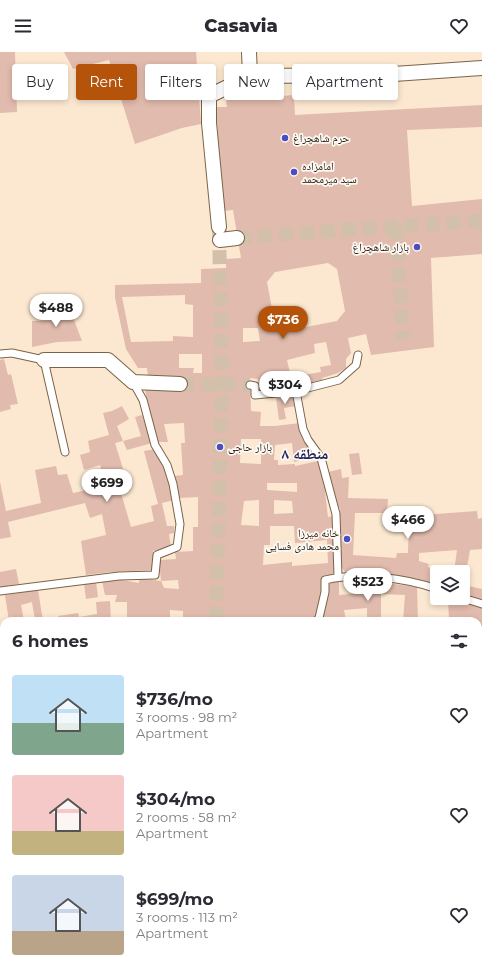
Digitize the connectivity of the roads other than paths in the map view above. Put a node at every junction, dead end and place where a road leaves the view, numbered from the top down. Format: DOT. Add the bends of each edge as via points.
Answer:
graph roads {
  1 [pos="249,52"];
  2 [pos="250,64"];
  3 [pos="482,68"];
  4 [pos="284,76"];
  5 [pos="224,89"];
  6 [pos="237,238"];
  7 [pos="0,354"];
  8 [pos="358,355"];
  9 [pos="44,360"];
  10 [pos="133,382"];
  11 [pos="180,384"];
  12 [pos="250,385"];
  13 [pos="296,391"];
  14 [pos="65,452"];
  15 [pos="338,577"];
  16 [pos="430,587"];
  17 [pos="0,591"];
  18 [pos="470,600"];
  19 [pos="482,604"];
  20 [pos="319,617"];
  1 -- 2 [label="street"];
  3 -- 4 [label="street" via="379,75"];
  5 -- 6 [label="street" via="209,96 219,233"];
  7 -- 9 [label="lane" via="12,353"];
  8 -- 13 [label="lane" via="356,365 339,380"];
  9 -- 10 [label="street" via="108,360"];
  9 -- 14 [label="lane"];
  10 -- 11 [label="street"];
  10 -- 17 [label="lane" via="143,400 155,445 167,465 173,484 180,524 177,547 157,555 155,575 119,576"];
  12 -- 13 [label="lane" via="255,386 255,395"];
  13 -- 15 [label="lane" via="303,429 321,458 336,514"];
  15 -- 16 [label="lane" via="359,576"];
  15 -- 20 [label="lane" via="325,580"];
  18 -- 19 [label="lane"];
}
